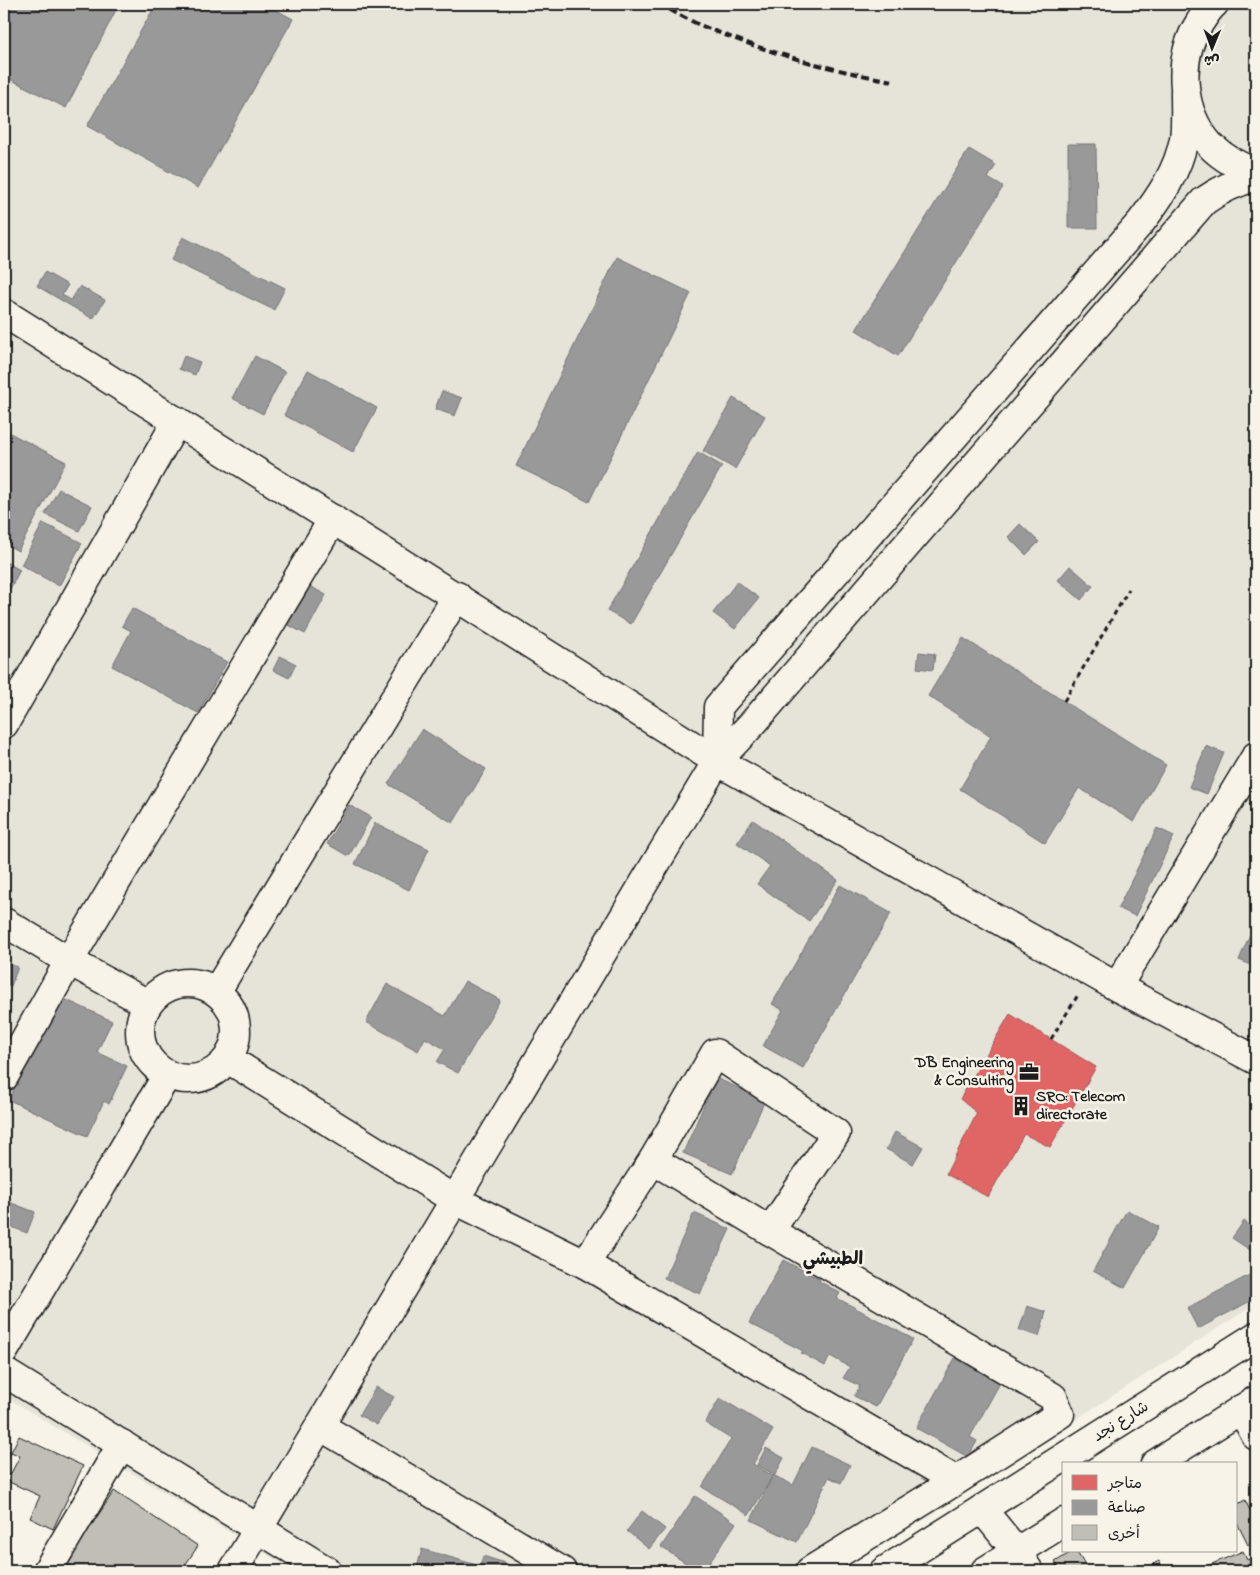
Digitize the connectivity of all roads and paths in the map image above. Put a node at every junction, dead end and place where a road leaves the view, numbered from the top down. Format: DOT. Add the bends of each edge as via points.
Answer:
graph roads {
  1 [pos="1212,5"];
  2 [pos="1185,92"];
  3 [pos="1256,175"];
  4 [pos="4,313"];
  5 [pos="177,421"];
  6 [pos="333,519"];
  7 [pos="1129,589"];
  8 [pos="457,596"];
  9 [pos="1064,701"];
  10 [pos="4,724"];
  11 [pos="1256,756"];
  12 [pos="717,761"];
  13 [pos="4,922"];
  14 [pos="69,961"];
  15 [pos="1091,972"];
  16 [pos="1117,987"];
  17 [pos="216,992"];
  18 [pos="148,1004"];
  19 [pos="1051,1039"];
  20 [pos="228,1059"];
  21 [pos="1256,1060"];
  22 [pos="167,1075"];
  23 [pos="4,1077"];
  24 [pos="654,1160"];
  25 [pos="455,1200"];
  26 [pos="770,1231"];
  27 [pos="585,1264"];
  28 [pos="1256,1336"];
  29 [pos="4,1351"];
  30 [pos="4,1372"];
  31 [pos="1249,1404"];
  32 [pos="320,1426"];
  33 [pos="1256,1436"];
  34 [pos="122,1444"];
  35 [pos="1158,1462"];
  36 [pos="957,1480"];
  37 [pos="982,1510"];
  38 [pos="1062,1524"];
  39 [pos="258,1529"];
  40 [pos="1023,1561"];
  41 [pos="47,1571"];
  42 [pos="233,1571"];
  43 [pos="327,1571"];
  44 [pos="562,1571"];
  45 [pos="810,1571"];
  46 [pos="884,1571"];
  47 [pos="985,1571"];
  1 -- 2 [label="street" via="1193,33 1185,62"];
  2 -- 3 [label="street" via="1194,120 1211,146 1234,164"];
  2 -- 12 [label="street" via="1184,138 1176,167 1163,193 718,708"];
  3 -- 12 [label="street" via="1222,188 1204,202"];
  4 -- 5 [label="street"];
  5 -- 6 [label="street"];
  5 -- 10 [label="street"];
  6 -- 8 [label="street"];
  6 -- 14 [label="street"];
  7 -- 9 [label="path"];
  8 -- 12 [label="street"];
  8 -- 17 [label="street"];
  11 -- 16 [label="street"];
  12 -- 15 [label="street"];
  12 -- 25 [label="street"];
  13 -- 14 [label="street"];
  14 -- 18 [label="street"];
  14 -- 23 [label="street"];
  15 -- 16 [label="street"];
  15 -- 19 [label="path"];
  16 -- 21 [label="street"];
  17 -- 18 [label="street" via="196,984 183,984 170,987"];
  17 -- 20 [label="street" via="230,1007 235,1019 235,1046"];
  18 -- 22 [label="street" via="142,1016 142,1044 147,1056"];
  20 -- 22 [label="street" via="207,1076 180,1079"];
  20 -- 25 [label="street"];
  22 -- 29 [label="street"];
  24 -- 26 [label="street"];
  24 -- 26 [label="street" via="715,1053 836,1134"];
  24 -- 27 [label="street"];
  25 -- 27 [label="street"];
  25 -- 32 [label="street"];
  26 -- 36 [label="street" via="1053,1398 1060,1414"];
  27 -- 36 [label="street"];
  28 -- 37 [label="street, شارع نجد"];
  30 -- 34 [label="street"];
  31 -- 33 [label="street"];
  31 -- 35 [label="street"];
  32 -- 39 [label="street"];
  32 -- 44 [label="street"];
  34 -- 39 [label="street"];
  34 -- 41 [label="street"];
  36 -- 45 [label="street"];
  37 -- 40 [label="street"];
  37 -- 46 [label="street, شارع نجد"];
  38 -- 40 [label="street"];
  39 -- 42 [label="street"];
  39 -- 43 [label="street"];
  40 -- 47 [label="street"];
}
